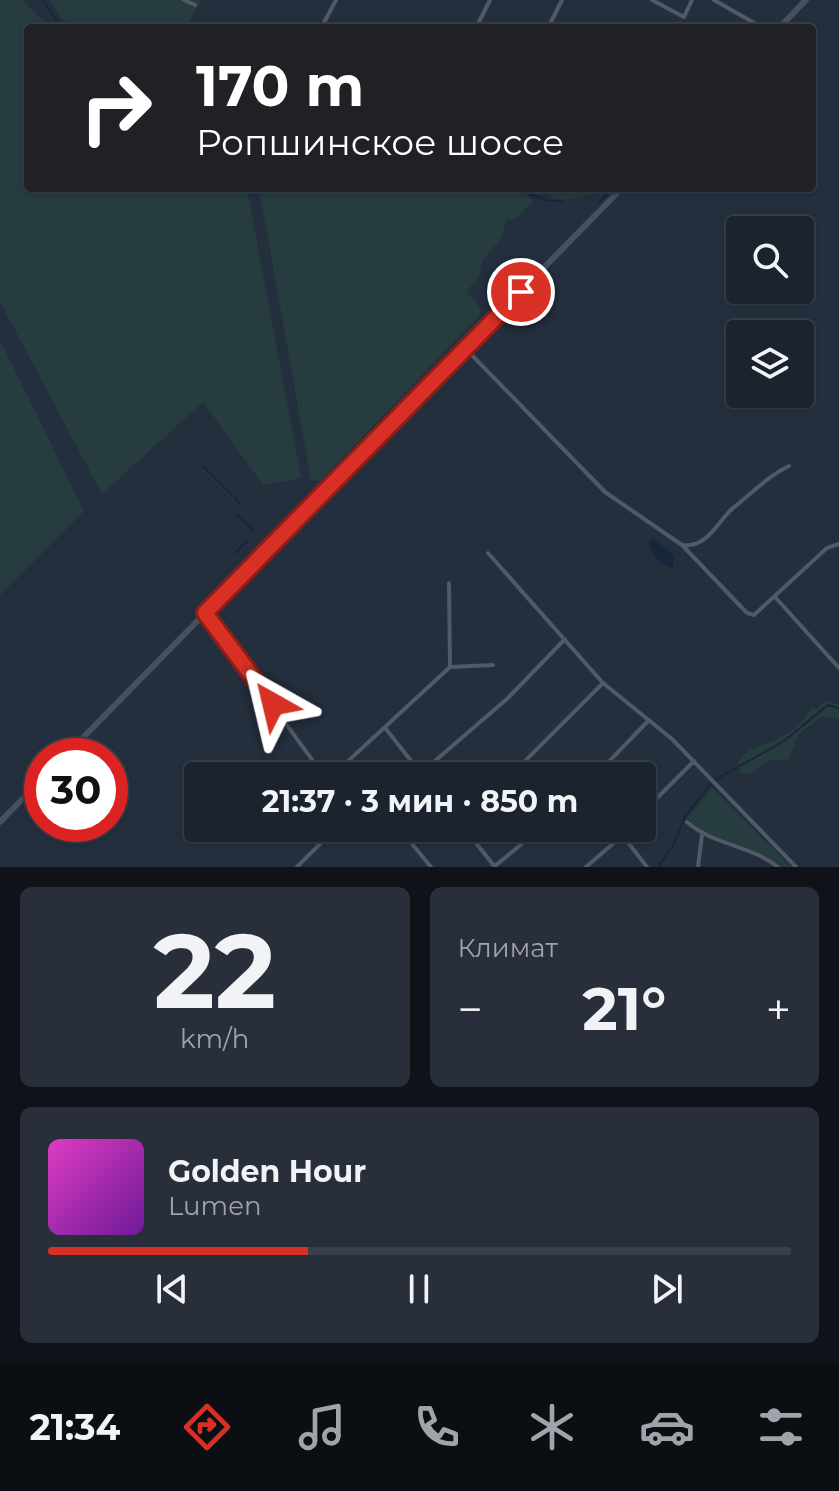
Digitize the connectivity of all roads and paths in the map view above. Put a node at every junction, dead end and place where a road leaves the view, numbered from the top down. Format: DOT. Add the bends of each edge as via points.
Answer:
graph roads {
  1 [pos="184,0"];
  2 [pos="336,0"];
  3 [pos="490,0"];
  4 [pos="562,0"];
  5 [pos="652,0"];
  6 [pos="692,0"];
  7 [pos="714,0"];
  8 [pos="806,0"];
  9 [pos="195,5"];
  10 [pos="323,24"];
  11 [pos="478,24"];
  12 [pos="550,24"];
  13 [pos="756,24"];
  14 [pos="783,24"];
  15 [pos="618,192"];
  16 [pos="466,349"];
  17 [pos="789,466"];
  18 [pos="839,544"];
  19 [pos="682,545"];
  20 [pos="488,553"];
  21 [pos="449,583"];
  22 [pos="775,597"];
  23 [pos="205,613"];
  24 [pos="565,639"];
  25 [pos="493,665"];
  26 [pos="450,667"];
  27 [pos="839,668"];
  28 [pos="603,683"];
  29 [pos="648,721"];
  30 [pos="386,729"];
  31 [pos="83,738"];
  32 [pos="694,761"];
  33 [pos="314,762"];
  34 [pos="347,762"];
  35 [pos="412,762"];
  36 [pos="437,762"];
  37 [pos="524,762"];
  38 [pos="608,762"];
  39 [pos="24,797"];
  40 [pos="656,799"];
  41 [pos="0,822"];
  42 [pos="687,822"];
  43 [pos="702,835"];
  44 [pos="322,842"];
  45 [pos="410,842"];
  46 [pos="475,842"];
  47 [pos="524,842"];
  48 [pos="616,842"];
  49 [pos="628,842"];
  50 [pos="297,867"];
  51 [pos="431,867"];
  52 [pos="495,867"];
  53 [pos="586,867"];
  54 [pos="647,867"];
  55 [pos="698,867"];
  56 [pos="778,867"];
  57 [pos="796,867"];
  1 -- 9 [label="street"];
  2 -- 10 [label="street"];
  3 -- 11 [label="street"];
  4 -- 12 [label="street"];
  5 -- 6 [label="street" via="684,17"];
  7 -- 13 [label="street"];
  8 -- 14 [label="main road"];
  15 -- 16 [label="main road"];
  16 -- 19 [label="street" via="605,492"];
  16 -- 23 [label="main road"];
  17 -- 19 [label="street" via="734,507 705,538"];
  18 -- 22 [label="street" via="827,548"];
  19 -- 22 [label="street" via="747,613 754,615"];
  20 -- 24 [label="street"];
  21 -- 26 [label="street"];
  22 -- 27 [label="street"];
  23 -- 31 [label="main road"];
  23 -- 33 [label="street"];
  24 -- 28 [label="street"];
  24 -- 36 [label="street"];
  25 -- 26 [label="street"];
  26 -- 30 [label="street" via="390,719"];
  28 -- 29 [label="street"];
  28 -- 37 [label="street"];
  29 -- 32 [label="street"];
  29 -- 38 [label="street"];
  30 -- 34 [label="street"];
  30 -- 35 [label="street"];
  32 -- 40 [label="street"];
  32 -- 57 [label="street"];
  39 -- 41 [label="main road"];
  42 -- 43 [label="street"];
  43 -- 55 [label="street"];
  43 -- 56 [label="street" via="746,849"];
  44 -- 50 [label="street"];
  45 -- 51 [label="street"];
  46 -- 52 [label="street"];
  47 -- 52 [label="street"];
  48 -- 53 [label="street"];
  49 -- 54 [label="street"];
}
